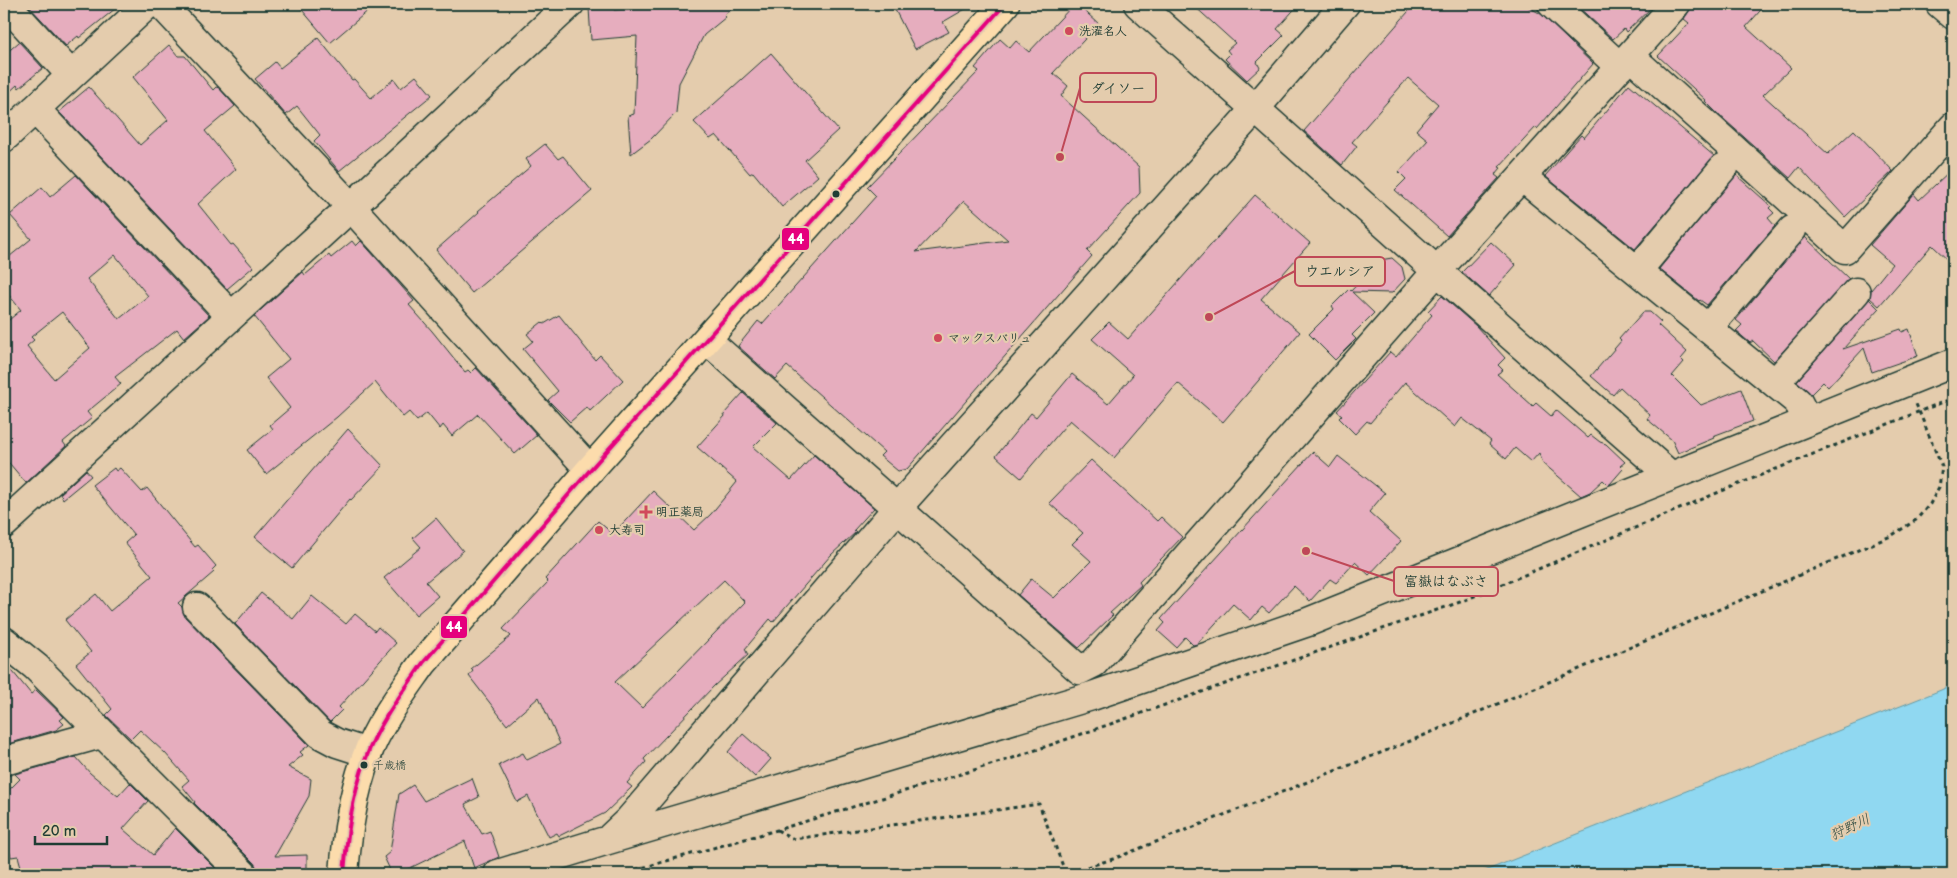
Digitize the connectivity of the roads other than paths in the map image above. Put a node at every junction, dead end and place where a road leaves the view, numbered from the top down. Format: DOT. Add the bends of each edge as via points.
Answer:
graph roads {
  1 [pos="6,4"];
  2 [pos="148,4"];
  3 [pos="161,4"];
  4 [pos="570,4"];
  5 [pos="1005,4"];
  6 [pos="1138,4"];
  7 [pos="1345,4"];
  8 [pos="1552,4"];
  9 [pos="1940,4"];
  10 [pos="1671,5"];
  11 [pos="1953,15"];
  12 [pos="1625,62"];
  13 [pos="71,75"];
  14 [pos="35,108"];
  15 [pos="1255,109"];
  16 [pos="1953,127"];
  17 [pos="4,138"];
  18 [pos="1723,168"];
  19 [pos="1522,177"];
  20 [pos="350,207"];
  21 [pos="1792,230"];
  22 [pos="1638,270"];
  23 [pos="1437,271"];
  24 [pos="1856,292"];
  25 [pos="232,316"];
  26 [pos="1708,328"];
  27 [pos="707,340"];
  28 [pos="1953,363"];
  29 [pos="1775,383"];
  30 [pos="1808,420"];
  31 [pos="590,470"];
  32 [pos="1671,476"];
  33 [pos="898,507"];
  34 [pos="4,524"];
  35 [pos="197,607"];
  36 [pos="4,641"];
  37 [pos="101,734"];
  38 [pos="368,753"];
  39 [pos="4,760"];
  40 [pos="608,840"];
  41 [pos="243,874"];
  42 [pos="344,874"];
  43 [pos="498,874"];
  1 -- 13 [label="street"];
  2 -- 13 [label="street"];
  3 -- 20 [label="street"];
  4 -- 20 [label="street"];
  5 -- 27 [label="main road"];
  6 -- 15 [label="street"];
  7 -- 15 [label="street"];
  8 -- 12 [label="street"];
  9 -- 11 [label="street"];
  10 -- 12 [label="street"];
  12 -- 16 [label="street" via="1845,249"];
  12 -- 19 [label="street"];
  13 -- 14 [label="street"];
  14 -- 17 [label="street"];
  14 -- 25 [label="street"];
  15 -- 23 [label="street"];
  15 -- 33 [label="street"];
  18 -- 22 [label="street"];
  19 -- 22 [label="street"];
  19 -- 23 [label="street"];
  20 -- 25 [label="street"];
  20 -- 31 [label="street"];
  21 -- 26 [label="street"];
  22 -- 26 [label="street"];
  23 -- 32 [label="street"];
  23 -- 33 [label="street" via="1094,663 1080,670"];
  24 -- 29 [label="street"];
  25 -- 34 [label="street"];
  26 -- 29 [label="street"];
  27 -- 31 [label="main road"];
  27 -- 33 [label="street"];
  28 -- 30 [label="street"];
  29 -- 30 [label="street" via="1798,402"];
  30 -- 32 [label="street"];
  31 -- 38 [label="main road" via="423,663"];
  32 -- 40 [label="street" via="1280,632 1092,696"];
  33 -- 40 [label="street"];
  35 -- 38 [label="street" via="320,734"];
  36 -- 37 [label="street" via="36,667"];
  37 -- 39 [label="street"];
  37 -- 41 [label="street"];
  38 -- 42 [label="main road" via="351,810"];
  40 -- 43 [label="street"];
}
